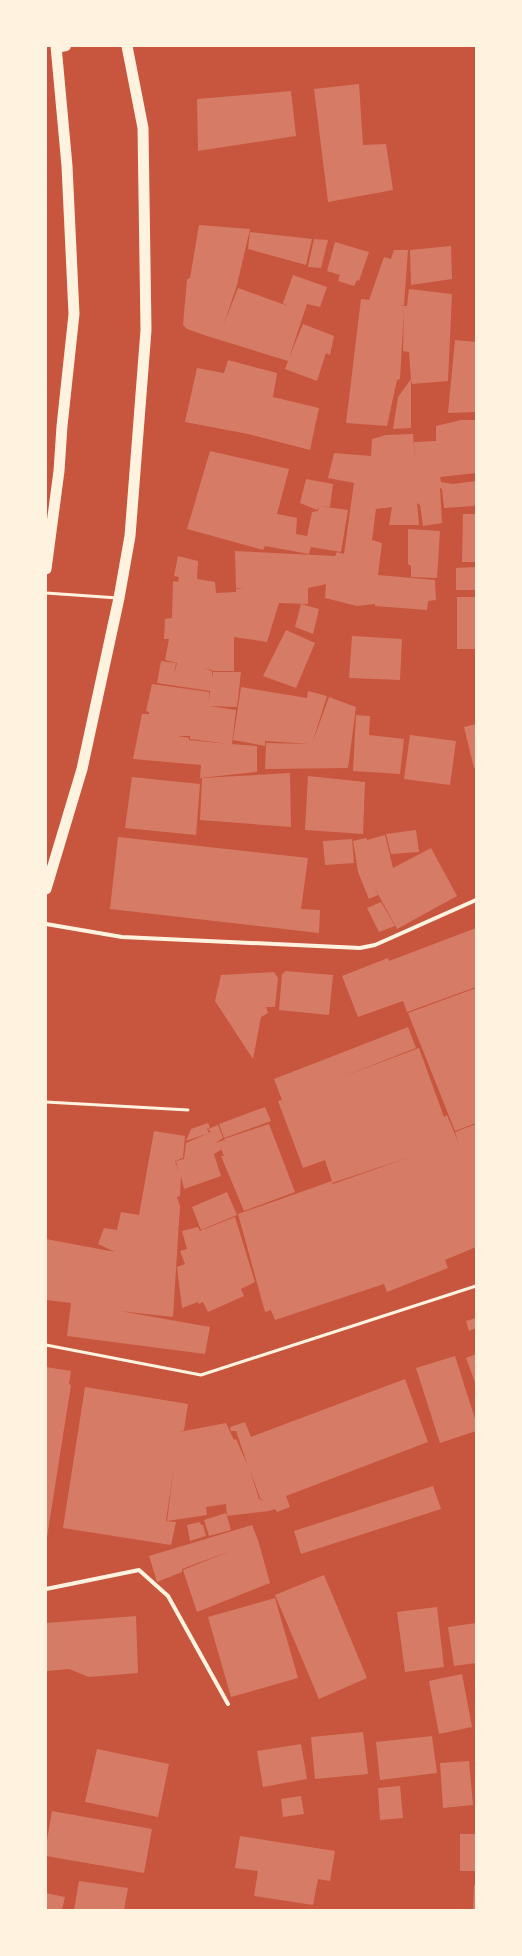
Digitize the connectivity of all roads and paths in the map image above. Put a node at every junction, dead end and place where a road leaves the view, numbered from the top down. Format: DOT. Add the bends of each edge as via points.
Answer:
graph roads {
  1 [pos="57,46"];
  2 [pos="127,46"];
  3 [pos="46,569"];
  4 [pos="46,592"];
  5 [pos="119,598"];
  6 [pos="46,889"];
  7 [pos="476,900"];
  8 [pos="46,924"];
  9 [pos="46,1102"];
  10 [pos="188,1110"];
  11 [pos="476,1286"];
  12 [pos="46,1345"];
  13 [pos="46,1589"];
  14 [pos="228,1704"];
  1 -- 3 [label="highway" via="67,166 74,314 59,471"];
  2 -- 5 [label="highway" via="143,128 146,330 130,536"];
  4 -- 5 [label="lane"];
  5 -- 6 [label="highway" via="82,769"];
  7 -- 8 [label="street" via="375,945 360,948 122,937"];
  9 -- 10 [label="lane"];
  11 -- 12 [label="lane" via="201,1375"];
  13 -- 14 [label="street" via="139,1570 168,1596"];
}
